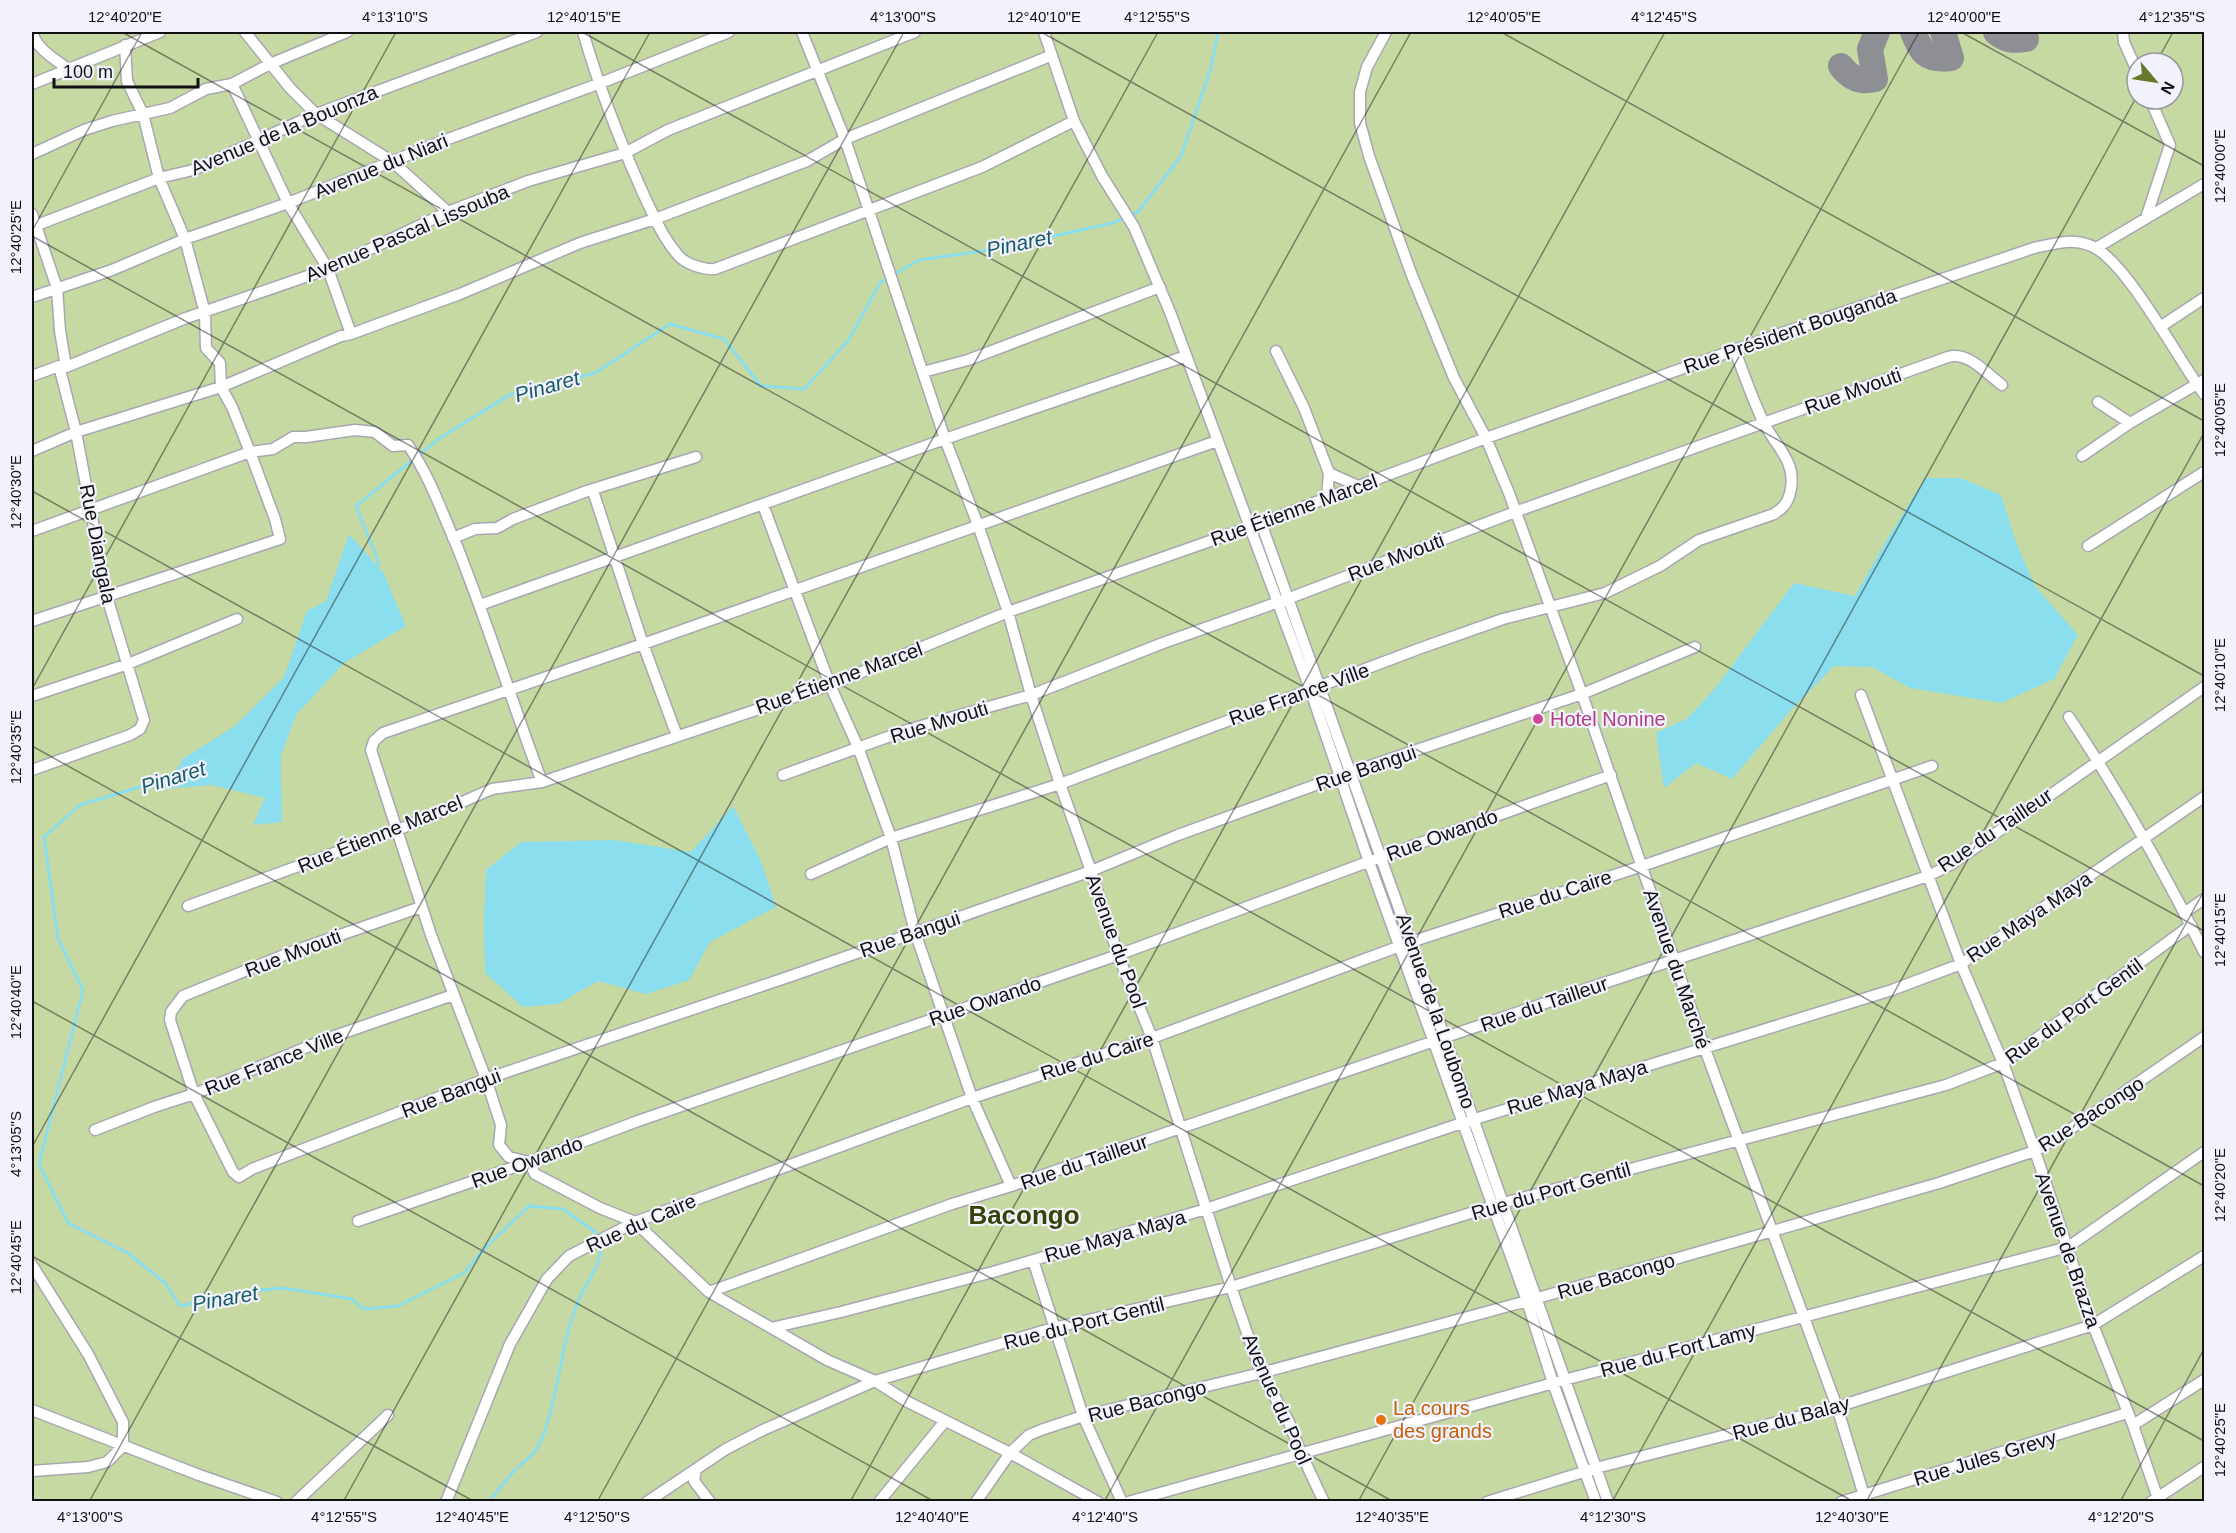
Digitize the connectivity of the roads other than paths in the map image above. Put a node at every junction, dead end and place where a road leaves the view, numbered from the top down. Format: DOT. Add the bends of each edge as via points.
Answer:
graph roads {
  1 [pos="32,32"];
  2 [pos="160,32"];
  3 [pos="245,32"];
  4 [pos="347,32"];
  5 [pos="537,32"];
  6 [pos="583,32"];
  7 [pos="729,32"];
  8 [pos="802,32"];
  9 [pos="915,32"];
  10 [pos="1044,32"];
  11 [pos="1386,32"];
  12 [pos="2123,32"];
  13 [pos="125,45"];
  14 [pos="2128,51"];
  15 [pos="1050,56"];
  16 [pos="270,64"];
  17 [pos="67,68"];
  18 [pos="817,72"];
  19 [pos="32,84"];
  20 [pos="232,84"];
  21 [pos="598,84"];
  22 [pos="2155,111"];
  23 [pos="143,114"];
  24 [pos="316,114"];
  25 [pos="1074,121"];
  26 [pos="845,140"];
  27 [pos="258,141"];
  28 [pos="625,153"];
  29 [pos="32,154"];
  30 [pos="393,162"];
  31 [pos="159,178"];
  32 [pos="2205,184"];
  33 [pos="288,204"];
  34 [pos="869,209"];
  35 [pos="448,212"];
  36 [pos="32,214"];
  37 [pos="2146,218"];
  38 [pos="655,219"];
  39 [pos="34,227"];
  40 [pos="185,239"];
  41 [pos="2096,248"];
  42 [pos="328,269"];
  43 [pos="1160,287"];
  44 [pos="57,288"];
  45 [pos="32,297"];
  46 [pos="2205,298"];
  47 [pos="205,313"];
  48 [pos="2160,327"];
  49 [pos="351,334"];
  50 [pos="1276,351"];
  51 [pos="1735,351"];
  52 [pos="1186,356"];
  53 [pos="62,367"];
  54 [pos="923,372"];
  55 [pos="32,376"];
  56 [pos="2201,382"];
  57 [pos="2002,385"];
  58 [pos="221,387"];
  59 [pos="2205,394"];
  60 [pos="2098,402"];
  61 [pos="1764,423"];
  62 [pos="2130,423"];
  63 [pos="76,432"];
  64 [pos="1486,438"];
  65 [pos="945,439"];
  66 [pos="1217,441"];
  67 [pos="32,451"];
  68 [pos="250,452"];
  69 [pos="2082,456"];
  70 [pos="696,457"];
  71 [pos="2205,472"];
  72 [pos="1329,473"];
  73 [pos="1358,486"];
  74 [pos="593,490"];
  75 [pos="1327,498"];
  76 [pos="763,505"];
  77 [pos="1241,507"];
  78 [pos="91,510"];
  79 [pos="1515,512"];
  80 [pos="1261,523"];
  81 [pos="978,525"];
  82 [pos="1250,527"];
  83 [pos="32,531"];
  84 [pos="453,538"];
  85 [pos="2088,546"];
  86 [pos="615,558"];
  87 [pos="795,590"];
  88 [pos="107,597"];
  89 [pos="1282,601"];
  90 [pos="480,605"];
  91 [pos="1551,607"];
  92 [pos="1008,612"];
  93 [pos="237,620"];
  94 [pos="32,621"];
  95 [pos="643,644"];
  96 [pos="1695,647"];
  97 [pos="128,664"];
  98 [pos="830,685"];
  99 [pos="1315,687"];
  100 [pos="2205,687"];
  101 [pos="507,690"];
  102 [pos="1582,694"];
  103 [pos="1031,695"];
  104 [pos="1861,695"];
  105 [pos="32,696"];
  106 [pos="2069,717"];
  107 [pos="677,735"];
  108 [pos="858,747"];
  109 [pos="2098,760"];
  110 [pos="1932,765"];
  111 [pos="32,770"];
  112 [pos="1345,774"];
  113 [pos="783,775"];
  114 [pos="1611,775"];
  115 [pos="1893,780"];
  116 [pos="542,782"];
  117 [pos="1060,784"];
  118 [pos="2205,797"];
  119 [pos="398,830"];
  120 [pos="891,838"];
  121 [pos="2144,839"];
  122 [pos="1381,857"];
  123 [pos="1369,862"];
  124 [pos="1642,866"];
  125 [pos="1091,871"];
  126 [pos="810,874"];
  127 [pos="1928,876"];
  128 [pos="2205,899"];
  129 [pos="188,906"];
  130 [pos="422,907"];
  131 [pos="2184,913"];
  132 [pos="2191,925"];
  133 [pos="915,932"];
  134 [pos="1411,942"];
  135 [pos="1399,946"];
  136 [pos="2205,952"];
  137 [pos="1118,955"];
  138 [pos="1674,961"];
  139 [pos="1961,964"];
  140 [pos="453,995"];
  141 [pos="944,1015"];
  142 [pos="1152,1038"];
  143 [pos="1445,1038"];
  144 [pos="1433,1042"];
  145 [pos="2203,1042"];
  146 [pos="1705,1049"];
  147 [pos="2003,1064"];
  148 [pos="486,1079"];
  149 [pos="194,1094"];
  150 [pos="972,1098"];
  151 [pos="1474,1119"];
  152 [pos="1462,1123"];
  153 [pos="1182,1129"];
  154 [pos="95,1130"];
  155 [pos="1738,1140"];
  156 [pos="2035,1151"];
  157 [pos="2205,1152"];
  158 [pos="529,1162"];
  159 [pos="1011,1186"];
  160 [pos="1497,1205"];
  161 [pos="1206,1209"];
  162 [pos="358,1221"];
  163 [pos="635,1222"];
  164 [pos="1773,1231"];
  165 [pos="2068,1247"];
  166 [pos="2205,1256"];
  167 [pos="1033,1260"];
  168 [pos="32,1265"];
  169 [pos="1231,1287"];
  170 [pos="709,1292"];
  171 [pos="1532,1300"];
  172 [pos="1803,1318"];
  173 [pos="2093,1325"];
  174 [pos="771,1328"];
  175 [pos="1053,1328"];
  176 [pos="1260,1373"];
  177 [pos="2205,1380"];
  178 [pos="875,1381"];
  179 [pos="1559,1381"];
  180 [pos="1837,1407"];
  181 [pos="32,1410"];
  182 [pos="2127,1413"];
  183 [pos="388,1415"];
  184 [pos="1083,1416"];
  185 [pos="945,1421"];
  186 [pos="2133,1425"];
  187 [pos="123,1446"];
  188 [pos="1301,1452"];
  189 [pos="1010,1453"];
  190 [pos="2205,1467"];
  191 [pos="696,1469"];
  192 [pos="1591,1470"];
  193 [pos="32,1471"];
  194 [pos="1865,1498"];
  195 [pos="2156,1500"];
  196 [pos="277,1502"];
  197 [pos="296,1502"];
  198 [pos="446,1502"];
  199 [pos="647,1502"];
  200 [pos="710,1502"];
  201 [pos="879,1502"];
  202 [pos="976,1502"];
  203 [pos="1098,1502"];
  204 [pos="1122,1502"];
  205 [pos="1128,1502"];
  206 [pos="1324,1502"];
  207 [pos="1487,1502"];
  208 [pos="1596,1502"];
  209 [pos="1608,1502"];
  210 [pos="1841,1502"];
  1 -- 17 [label="street" via="45,52"];
  2 -- 13 [label="street"];
  3 -- 16 [label="street"];
  4 -- 16 [label="street"];
  5 -- 24 [label="street, Avenue de la Bouonza"];
  6 -- 21 [label="street"];
  7 -- 21 [label="street, Avenue du Niari"];
  8 -- 18 [label="street, Avenue du Pool"];
  9 -- 18 [label="street, Avenue Pascal Lissouba"];
  10 -- 15 [label="street, Avenue de la Loubomo"];
  11 -- 64 [label="street, Avenue du Marché" via="1362,84 1360,123 1411,273 1454,378"];
  12 -- 14 [label="street"];
  13 -- 17 [label="street"];
  13 -- 23 [label="street" via="127,81"];
  15 -- 25 [label="street, Avenue de la Loubomo"];
  15 -- 26 [label="street"];
  16 -- 20 [label="street"];
  16 -- 24 [label="street"];
  17 -- 19 [label="street"];
  18 -- 26 [label="street, Avenue du Pool"];
  18 -- 28 [label="street, Avenue Pascal Lissouba" via="668,130"];
  20 -- 23 [label="street" via="206,89 170,108"];
  20 -- 27 [label="street"];
  21 -- 28 [label="street"];
  21 -- 30 [label="street, Avenue du Niari"];
  22 -- 37 [label="street" via="2170,145"];
  23 -- 29 [label="street" via="84,130"];
  23 -- 31 [label="street"];
  24 -- 27 [label="street, Avenue de la Bouonza"];
  24 -- 30 [label="street"];
  25 -- 34 [label="street" via="982,167"];
  25 -- 43 [label="street, Avenue de la Loubomo" via="1134,227"];
  26 -- 34 [label="street, Avenue du Pool"];
  26 -- 38 [label="street" via="807,161"];
  27 -- 31 [label="street, Avenue de la Bouonza" via="193,170"];
  27 -- 33 [label="street"];
  28 -- 35 [label="street, Avenue Pascal Lissouba" via="528,181"];
  28 -- 38 [label="street"];
  30 -- 33 [label="street, Avenue du Niari"];
  30 -- 35 [label="street"];
  31 -- 39 [label="street, Avenue de la Bouonza"];
  31 -- 40 [label="street"];
  32 -- 37 [label="street"];
  33 -- 40 [label="street, Avenue du Niari"];
  33 -- 42 [label="street"];
  34 -- 38 [label="street" via="705,270 678,256"];
  34 -- 54 [label="street, Avenue du Pool"];
  35 -- 42 [label="street, Avenue Pascal Lissouba"];
  36 -- 39 [label="street, Rue Diangala"];
  37 -- 41 [label="street"];
  38 -- 49 [label="street" via="580,243 460,294"];
  39 -- 44 [label="street, Rue Diangala"];
  40 -- 44 [label="street, Avenue du Niari"];
  40 -- 47 [label="street"];
  41 -- 48 [label="street" via="2116,265"];
  41 -- 51 [label="street, Rue Président Bouganda" via="2071,241 2034,248"];
  42 -- 47 [label="street, Avenue Pascal Lissouba"];
  42 -- 49 [label="street"];
  43 -- 52 [label="street, Avenue de la Loubomo"];
  43 -- 54 [label="street" via="968,360"];
  44 -- 45 [label="street, Avenue du Niari"];
  44 -- 53 [label="street, Rue Diangala"];
  46 -- 48 [label="street"];
  47 -- 53 [label="street, Avenue Pascal Lissouba"];
  47 -- 58 [label="street" via="206,348 220,363"];
  48 -- 56 [label="street"];
  49 -- 58 [label="street"];
  50 -- 72 [label="street"];
  51 -- 61 [label="street"];
  51 -- 64 [label="street, Rue Président Bouganda"];
  52 -- 65 [label="street"];
  52 -- 66 [label="street, Avenue de la Loubomo"];
  53 -- 55 [label="street, Avenue Pascal Lissouba"];
  53 -- 63 [label="street, Rue Diangala"];
  54 -- 65 [label="street, Avenue du Pool"];
  56 -- 59 [label="street"];
  56 -- 62 [label="street"];
  57 -- 61 [label="street, Rue Mvouti" via="1964,356 1955,355"];
  58 -- 63 [label="street"];
  58 -- 68 [label="street"];
  60 -- 62 [label="street"];
  61 -- 79 [label="street, Rue Mvouti"];
  61 -- 91 [label="street, Rue France Ville" via="1793,476 1783,509 1699,540 1660,566 1605,593"];
  62 -- 69 [label="street"];
  63 -- 67 [label="street"];
  63 -- 78 [label="street, Rue Diangala"];
  64 -- 73 [label="street, Rue Étienne Marcel"];
  64 -- 79 [label="street, Avenue du Marché"];
  65 -- 76 [label="street"];
  65 -- 81 [label="street, Avenue du Pool"];
  66 -- 77 [label="street, Avenue de la Loubomo"];
  66 -- 81 [label="street"];
  68 -- 78 [label="street"];
  68 -- 84 [label="street" via="273,449 293,437 355,430 375,432 393,446 408,445 423,466"];
  68 -- 88 [label="street" via="280,539"];
  70 -- 74 [label="street"];
  71 -- 85 [label="street"];
  72 -- 73 [label="street"];
  72 -- 75 [label="street"];
  73 -- 75 [label="street, Rue Étienne Marcel"];
  74 -- 84 [label="street" via="497,528 475,529"];
  74 -- 86 [label="street"];
  75 -- 80 [label="street, Rue Étienne Marcel"];
  76 -- 86 [label="street"];
  76 -- 87 [label="street"];
  77 -- 80 [label="street"];
  77 -- 82 [label="street, Avenue de la Loubomo"];
  78 -- 83 [label="street"];
  78 -- 88 [label="street, Rue Diangala"];
  79 -- 89 [label="street, Rue Mvouti"];
  79 -- 91 [label="street, Avenue du Marché"];
  80 -- 82 [label="street, Rue Étienne Marcel"];
  80 -- 89 [label="street, Avenue de la Loubomo"];
  81 -- 87 [label="street"];
  81 -- 92 [label="street, Avenue du Pool"];
  82 -- 89 [label="street, Avenue de la Loubomo"];
  82 -- 92 [label="street, Rue Étienne Marcel"];
  84 -- 90 [label="street"];
  86 -- 90 [label="street"];
  86 -- 95 [label="street"];
  87 -- 95 [label="street"];
  87 -- 98 [label="street"];
  88 -- 94 [label="street"];
  88 -- 97 [label="street, Rue Diangala"];
  89 -- 99 [label="street, Avenue de la Loubomo"];
  89 -- 103 [label="street, Rue Mvouti"];
  90 -- 101 [label="street"];
  91 -- 99 [label="street, Rue France Ville" via="1503,620"];
  91 -- 102 [label="street, Avenue du Marché"];
  92 -- 98 [label="street, Rue Étienne Marcel"];
  92 -- 103 [label="street, Avenue du Pool"];
  93 -- 97 [label="street"];
  95 -- 101 [label="street"];
  95 -- 107 [label="street"];
  96 -- 102 [label="street, Rue Bangui"];
  97 -- 105 [label="street"];
  97 -- 111 [label="street, Rue Diangala" via="144,720 140,729"];
  98 -- 107 [label="street, Rue Étienne Marcel"];
  98 -- 108 [label="street"];
  99 -- 112 [label="street, Avenue de la Loubomo"];
  99 -- 117 [label="street, Rue France Ville"];
  100 -- 109 [label="street, Rue du Tailleur"];
  101 -- 116 [label="street"];
  101 -- 119 [label="street" via="383,733 374,741 371,750"];
  102 -- 112 [label="street, Rue Bangui"];
  102 -- 114 [label="street, Avenue du Marché"];
  103 -- 108 [label="street, Rue Mvouti"];
  103 -- 117 [label="street, Avenue du Pool"];
  104 -- 115 [label="street, Avenue de Brazza"];
  106 -- 109 [label="street"];
  107 -- 116 [label="street, Rue Étienne Marcel"];
  108 -- 113 [label="street, Rue Mvouti"];
  108 -- 120 [label="street"];
  109 -- 121 [label="street"];
  109 -- 127 [label="street, Rue du Tailleur" via="1952,864"];
  110 -- 115 [label="street, Rue du Caire"];
  112 -- 122 [label="street, Avenue de la Loubomo"];
  112 -- 123 [label="street, Avenue de la Loubomo"];
  112 -- 125 [label="street, Rue Bangui"];
  114 -- 122 [label="street, Rue Owando"];
  114 -- 124 [label="street, Avenue du Marché"];
  115 -- 124 [label="street, Rue du Caire"];
  115 -- 127 [label="street, Avenue de Brazza"];
  116 -- 119 [label="street, Rue Étienne Marcel" via="492,789"];
  117 -- 120 [label="street, Rue France Ville"];
  117 -- 125 [label="street, Avenue du Pool"];
  118 -- 121 [label="street, Rue Maya Maya"];
  119 -- 129 [label="street, Rue Étienne Marcel"];
  119 -- 130 [label="street"];
  120 -- 126 [label="street, Rue France Ville"];
  120 -- 133 [label="street"];
  121 -- 131 [label="street"];
  121 -- 139 [label="street, Rue Maya Maya"];
  122 -- 123 [label="street, Rue Owando"];
  122 -- 134 [label="street, Avenue de la Loubomo"];
  123 -- 135 [label="street, Avenue de la Loubomo"];
  123 -- 137 [label="street, Rue Owando"];
  124 -- 134 [label="street, Rue du Caire"];
  124 -- 138 [label="street, Avenue du Marché"];
  125 -- 133 [label="street, Rue Bangui"];
  125 -- 137 [label="street, Avenue du Pool"];
  127 -- 138 [label="street, Rue du Tailleur"];
  127 -- 139 [label="street, Avenue de Brazza"];
  128 -- 131 [label="street"];
  130 -- 140 [label="street"];
  130 -- 149 [label="street, Rue Mvouti" via="294,951 183,996 170,1020"];
  131 -- 132 [label="street"];
  132 -- 136 [label="street"];
  132 -- 147 [label="street, Rue du Port Gentil"];
  133 -- 141 [label="street"];
  133 -- 148 [label="street, Rue Bangui"];
  134 -- 135 [label="street, Rue du Caire"];
  134 -- 143 [label="street, Avenue de la Loubomo"];
  135 -- 142 [label="street, Rue du Caire"];
  135 -- 144 [label="street, Avenue de la Loubomo"];
  137 -- 141 [label="street, Rue Owando"];
  137 -- 142 [label="street, Avenue du Pool"];
  138 -- 143 [label="street, Rue du Tailleur"];
  138 -- 146 [label="street, Avenue du Marché"];
  139 -- 146 [label="street, Rue Maya Maya"];
  139 -- 147 [label="street, Avenue de Brazza"];
  140 -- 148 [label="street"];
  140 -- 149 [label="street, Rue France Ville" via="326,1040"];
  141 -- 150 [label="street"];
  141 -- 158 [label="street, Rue Owando"];
  142 -- 150 [label="street, Rue du Caire"];
  142 -- 153 [label="street, Avenue du Pool"];
  143 -- 144 [label="street, Rue du Tailleur"];
  143 -- 151 [label="street, Avenue de la Loubomo"];
  144 -- 152 [label="street, Avenue de la Loubomo"];
  144 -- 153 [label="street, Rue du Tailleur"];
  145 -- 156 [label="street, Rue Bacongo"];
  146 -- 151 [label="street, Rue Maya Maya"];
  146 -- 155 [label="street, Avenue du Marché"];
  147 -- 155 [label="street, Rue du Port Gentil" via="1946,1085"];
  147 -- 156 [label="street, Avenue de Brazza"];
  148 -- 149 [label="street, Rue Bangui" via="239,1177 232,1172"];
  148 -- 158 [label="street" via="501,1125 499,1144 509,1157"];
  149 -- 154 [label="street, Rue France Ville"];
  150 -- 159 [label="street"];
  150 -- 163 [label="street, Rue du Caire"];
  151 -- 152 [label="street, Rue Maya Maya"];
  151 -- 160 [label="street, Avenue de la Loubomo"];
  152 -- 160 [label="street, Avenue de la Loubomo"];
  152 -- 161 [label="street, Rue Maya Maya"];
  153 -- 159 [label="street, Rue du Tailleur"];
  153 -- 161 [label="street, Avenue du Pool"];
  155 -- 160 [label="street, Rue du Port Gentil"];
  155 -- 164 [label="street, Avenue du Marché"];
  156 -- 164 [label="street, Rue Bacongo"];
  156 -- 165 [label="street, Avenue de Brazza"];
  157 -- 165 [label="street, Rue du Fort Lamy"];
  158 -- 162 [label="street, Rue Owando"];
  158 -- 163 [label="street" via="535,1174"];
  159 -- 170 [label="street, Rue du Tailleur"];
  160 -- 169 [label="street, Rue du Port Gentil"];
  160 -- 171 [label="street, Avenue de la Loubomo"];
  161 -- 167 [label="street, Rue Maya Maya"];
  161 -- 169 [label="street, Avenue du Pool"];
  163 -- 170 [label="street"];
  163 -- 198 [label="street, Rue du Caire" via="569,1256 547,1279 510,1344"];
  164 -- 171 [label="street, Rue Bacongo"];
  164 -- 172 [label="street, Avenue du Marché"];
  165 -- 172 [label="street, Rue du Fort Lamy"];
  165 -- 173 [label="street, Avenue de Brazza"];
  166 -- 173 [label="street, Rue du Balay"];
  167 -- 174 [label="street, Rue Maya Maya"];
  167 -- 175 [label="street"];
  168 -- 187 [label="street" via="88,1354 123,1422"];
  169 -- 175 [label="street, Rue du Port Gentil"];
  169 -- 176 [label="street, Avenue du Pool"];
  170 -- 174 [label="street"];
  171 -- 176 [label="street, Rue Bacongo"];
  171 -- 179 [label="street, Avenue de la Loubomo"];
  172 -- 179 [label="street, Rue du Fort Lamy"];
  172 -- 180 [label="street, Avenue du Marché"];
  173 -- 180 [label="street, Rue du Balay"];
  173 -- 182 [label="street, Avenue de Brazza"];
  174 -- 178 [label="street" via="827,1360"];
  175 -- 178 [label="street, Rue du Port Gentil"];
  175 -- 184 [label="street"];
  176 -- 184 [label="street, Rue Bacongo"];
  176 -- 188 [label="street, Avenue du Pool" via="1288,1420"];
  177 -- 186 [label="street"];
  178 -- 185 [label="street"];
  178 -- 191 [label="street, Rue du Port Gentil" via="763,1430"];
  179 -- 188 [label="street, Rue du Fort Lamy"];
  179 -- 192 [label="street, Avenue de la Loubomo"];
  180 -- 192 [label="street, Rue du Balay"];
  180 -- 194 [label="street, Avenue du Marché"];
  181 -- 187 [label="street"];
  182 -- 186 [label="street, Avenue de Brazza"];
  182 -- 194 [label="street, Rue Jules Grevy"];
  183 -- 197 [label="street"];
  184 -- 189 [label="street, Rue Bacongo" via="1029,1435"];
  184 -- 204 [label="street"];
  185 -- 189 [label="street"];
  185 -- 201 [label="street"];
  186 -- 195 [label="street, Avenue de Brazza"];
  187 -- 193 [label="street" via="107,1462 98,1465"];
  187 -- 196 [label="street"];
  188 -- 205 [label="street, Rue du Fort Lamy"];
  188 -- 206 [label="street, Avenue du Pool"];
  189 -- 202 [label="street, Rue Bacongo"];
  189 -- 203 [label="street"];
  190 -- 195 [label="street"];
  191 -- 199 [label="street, Rue du Port Gentil"];
  191 -- 200 [label="street" via="694,1481"];
  192 -- 207 [label="street, Rue du Balay"];
  192 -- 208 [label="street, Avenue de la Loubomo"];
  192 -- 209 [label="street, Avenue de la Loubomo"];
  194 -- 210 [label="street, Rue Jules Grevy"];
}
